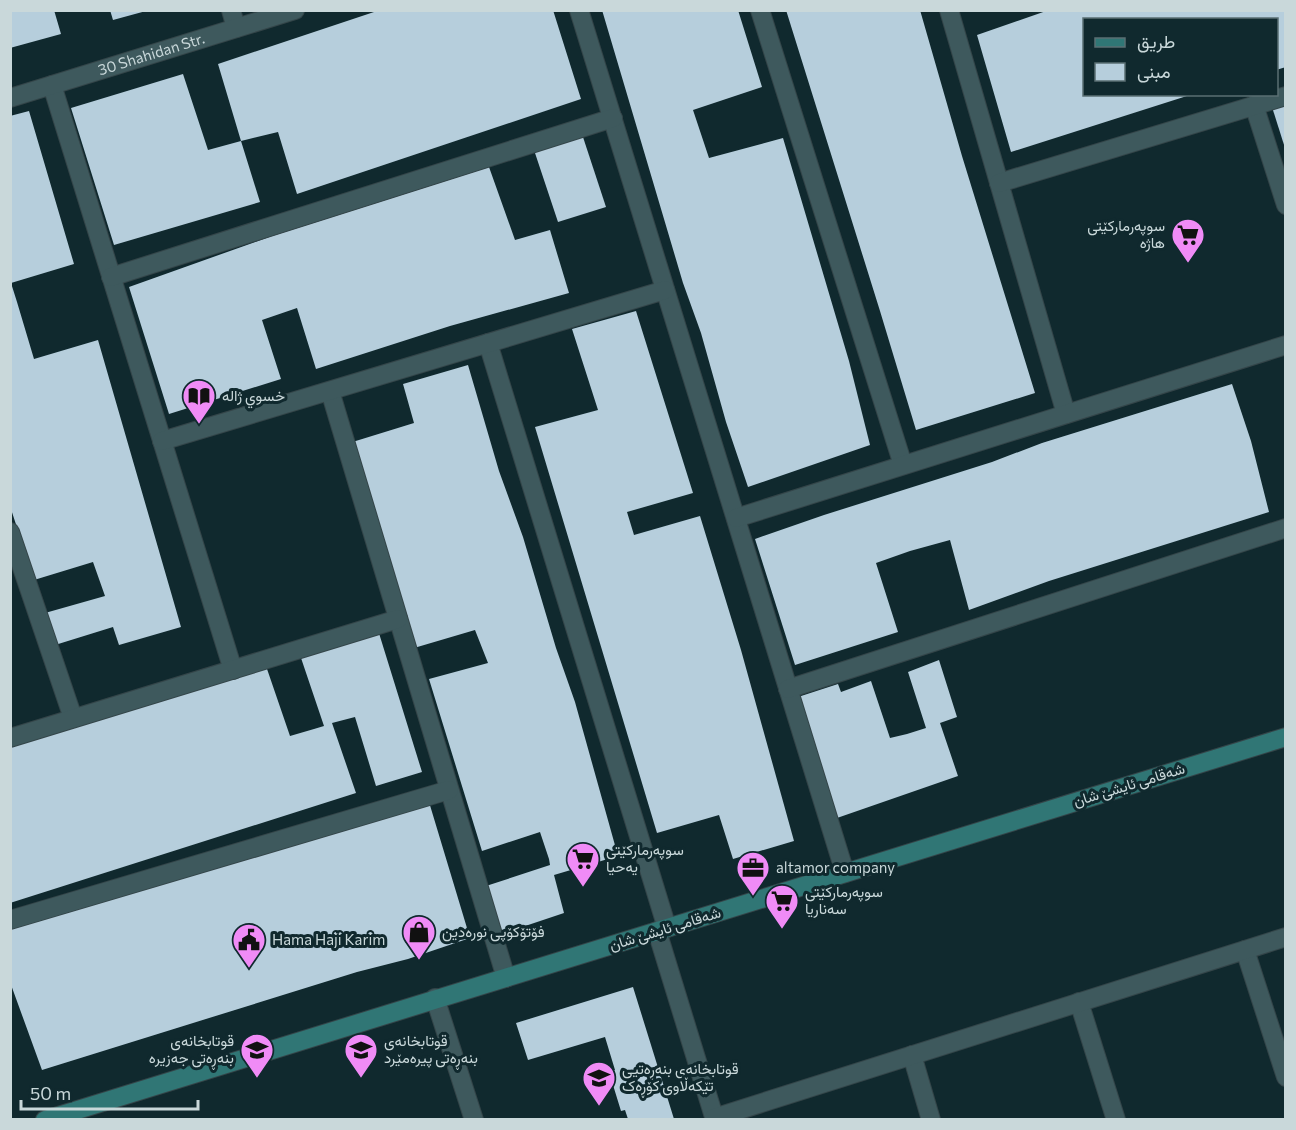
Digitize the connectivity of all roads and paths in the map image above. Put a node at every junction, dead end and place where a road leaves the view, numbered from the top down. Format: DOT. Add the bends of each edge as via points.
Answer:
graph roads {
  1 [pos="231,10"];
  2 [pos="295,10"];
  3 [pos="579,10"];
  4 [pos="760,10"];
  5 [pos="952,11"];
  6 [pos="236,28"];
  7 [pos="52,85"];
  8 [pos="1286,96"];
  9 [pos="10,98"];
  10 [pos="1254,105"];
  11 [pos="613,118"];
  12 [pos="999,183"];
  13 [pos="1286,205"];
  14 [pos="111,277"];
  15 [pos="665,290"];
  16 [pos="488,343"];
  17 [pos="1286,345"];
  18 [pos="330,391"];
  19 [pos="1066,414"];
  20 [pos="162,441"];
  21 [pos="903,465"];
  22 [pos="736,518"];
  23 [pos="1286,528"];
  24 [pos="10,532"];
  25 [pos="398,619"];
  26 [pos="233,670"];
  27 [pos="788,689"];
  28 [pos="73,718"];
  29 [pos="1286,737"];
  30 [pos="10,738"];
  31 [pos="449,790"];
  32 [pos="845,873"];
  33 [pos="10,920"];
  34 [pos="662,930"];
  35 [pos="1286,937"];
  36 [pos="1245,950"];
  37 [pos="506,978"];
  38 [pos="435,998"];
  39 [pos="1079,1002"];
  40 [pos="912,1055"];
  41 [pos="1286,1077"];
  42 [pos="45,1119"];
  43 [pos="474,1119"];
  44 [pos="714,1119"];
  45 [pos="931,1119"];
  46 [pos="1116,1119"];
  1 -- 6 [label="street"];
  2 -- 6 [label="street, 30 Shahidan Str."];
  3 -- 11 [label="street"];
  4 -- 21 [label="street"];
  5 -- 12 [label="street"];
  6 -- 7 [label="street, 30 Shahidan Str."];
  7 -- 9 [label="street, 30 Shahidan Str."];
  7 -- 14 [label="street"];
  8 -- 10 [label="street"];
  10 -- 12 [label="street"];
  10 -- 13 [label="street"];
  11 -- 14 [label="street"];
  11 -- 15 [label="street"];
  12 -- 19 [label="street"];
  14 -- 20 [label="street"];
  15 -- 16 [label="street"];
  15 -- 22 [label="street"];
  16 -- 18 [label="street"];
  16 -- 34 [label="street"];
  17 -- 19 [label="street"];
  18 -- 20 [label="street"];
  18 -- 25 [label="street"];
  19 -- 21 [label="street"];
  20 -- 26 [label="street"];
  21 -- 22 [label="street"];
  22 -- 27 [label="street"];
  23 -- 27 [label="street"];
  24 -- 28 [label="street"];
  25 -- 26 [label="street"];
  25 -- 31 [label="street"];
  26 -- 28 [label="street"];
  27 -- 32 [label="street"];
  28 -- 30 [label="street"];
  29 -- 32 [label="street, شەقامی ئایشێ شان"];
  31 -- 33 [label="street"];
  31 -- 37 [label="street"];
  32 -- 34 [label="street, شەقامی ئایشێ شان"];
  34 -- 37 [label="street, شەقامی ئایشێ شان"];
  34 -- 44 [label="street"];
  35 -- 36 [label="street"];
  36 -- 39 [label="street"];
  36 -- 41 [label="street"];
  37 -- 38 [label="street, شەقامی ئایشێ شان"];
  38 -- 42 [label="street, شەقامی ئایشێ شان"];
  38 -- 43 [label="street"];
  39 -- 40 [label="street"];
  39 -- 46 [label="street"];
  40 -- 44 [label="street"];
  40 -- 45 [label="street"];
}
